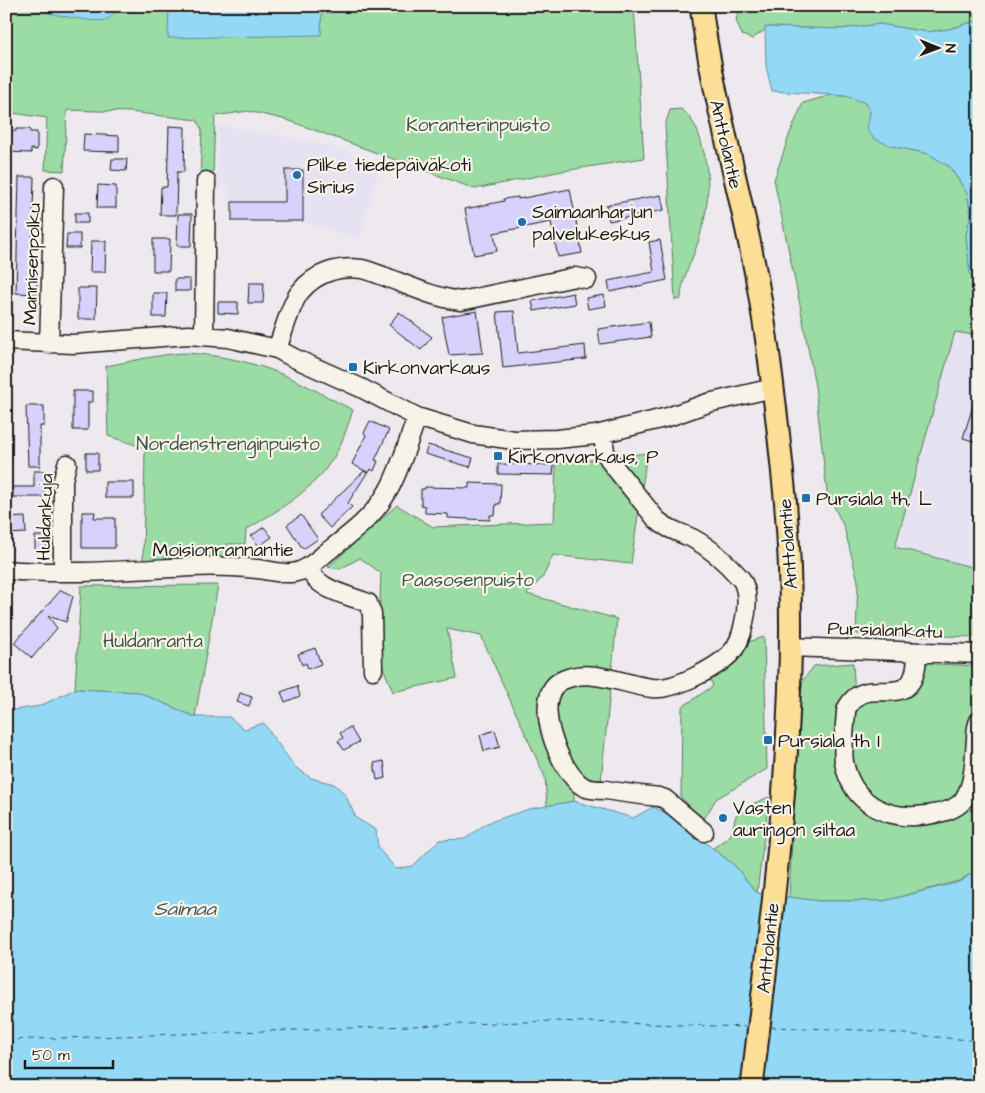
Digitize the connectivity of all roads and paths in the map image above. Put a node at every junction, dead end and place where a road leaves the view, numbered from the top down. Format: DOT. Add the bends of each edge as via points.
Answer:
graph roads {
  1 [pos="701,6"];
  2 [pos="206,181"];
  3 [pos="54,186"];
  4 [pos="587,279"];
  5 [pos="204,335"];
  6 [pos="6,341"];
  7 [pos="49,344"];
  8 [pos="277,349"];
  9 [pos="773,388"];
  10 [pos="417,417"];
  11 [pos="603,434"];
  12 [pos="67,464"];
  13 [pos="308,567"];
  14 [pos="6,570"];
  15 [pos="63,572"];
  16 [pos="790,647"];
  17 [pos="917,652"];
  18 [pos="979,654"];
  19 [pos="372,670"];
  20 [pos="979,722"];
  21 [pos="704,832"];
  22 [pos="752,1087"];
  1 -- 9 [label="main road, Anttolantie" via="714,86 756,278"];
  2 -- 5 [label="street"];
  3 -- 7 [label="street, Mannisenpolku"];
  4 -- 8 [label="street" via="576,278 461,301 364,269 339,268 311,281 299,293"];
  5 -- 7 [label="street"];
  5 -- 8 [label="street"];
  6 -- 7 [label="street"];
  8 -- 10 [label="street"];
  9 -- 11 [label="street"];
  9 -- 16 [label="main road, Anttolantie" via="785,500 791,593"];
  10 -- 11 [label="street" via="472,434 505,439 557,439"];
  10 -- 13 [label="street, Moisionrannantie" via="388,492 360,526"];
  11 -- 21 [label="street" via="605,452 612,464 663,527 707,547 743,582 747,599 744,624 732,652 720,663 664,688 591,676 562,680 554,687 546,709 547,722 573,779 586,788 665,799"];
  12 -- 15 [label="street, Huldankuja" via="62,480"];
  13 -- 15 [label="street, Moisionrannantie" via="291,573 215,567"];
  13 -- 19 [label="street" via="312,576 328,589 368,603 372,614"];
  14 -- 15 [label="street, Moisionrannantie"];
  16 -- 17 [label="street, Pursialankatu"];
  16 -- 22 [label="main road, Anttolantie" via="782,819"];
  17 -- 18 [label="street, Pursialankatu"];
  17 -- 20 [label="street" via="915,674 910,684 898,691 855,696 846,709 844,761 852,784 869,805 890,815 914,817 946,812 963,801 972,783"];
}
